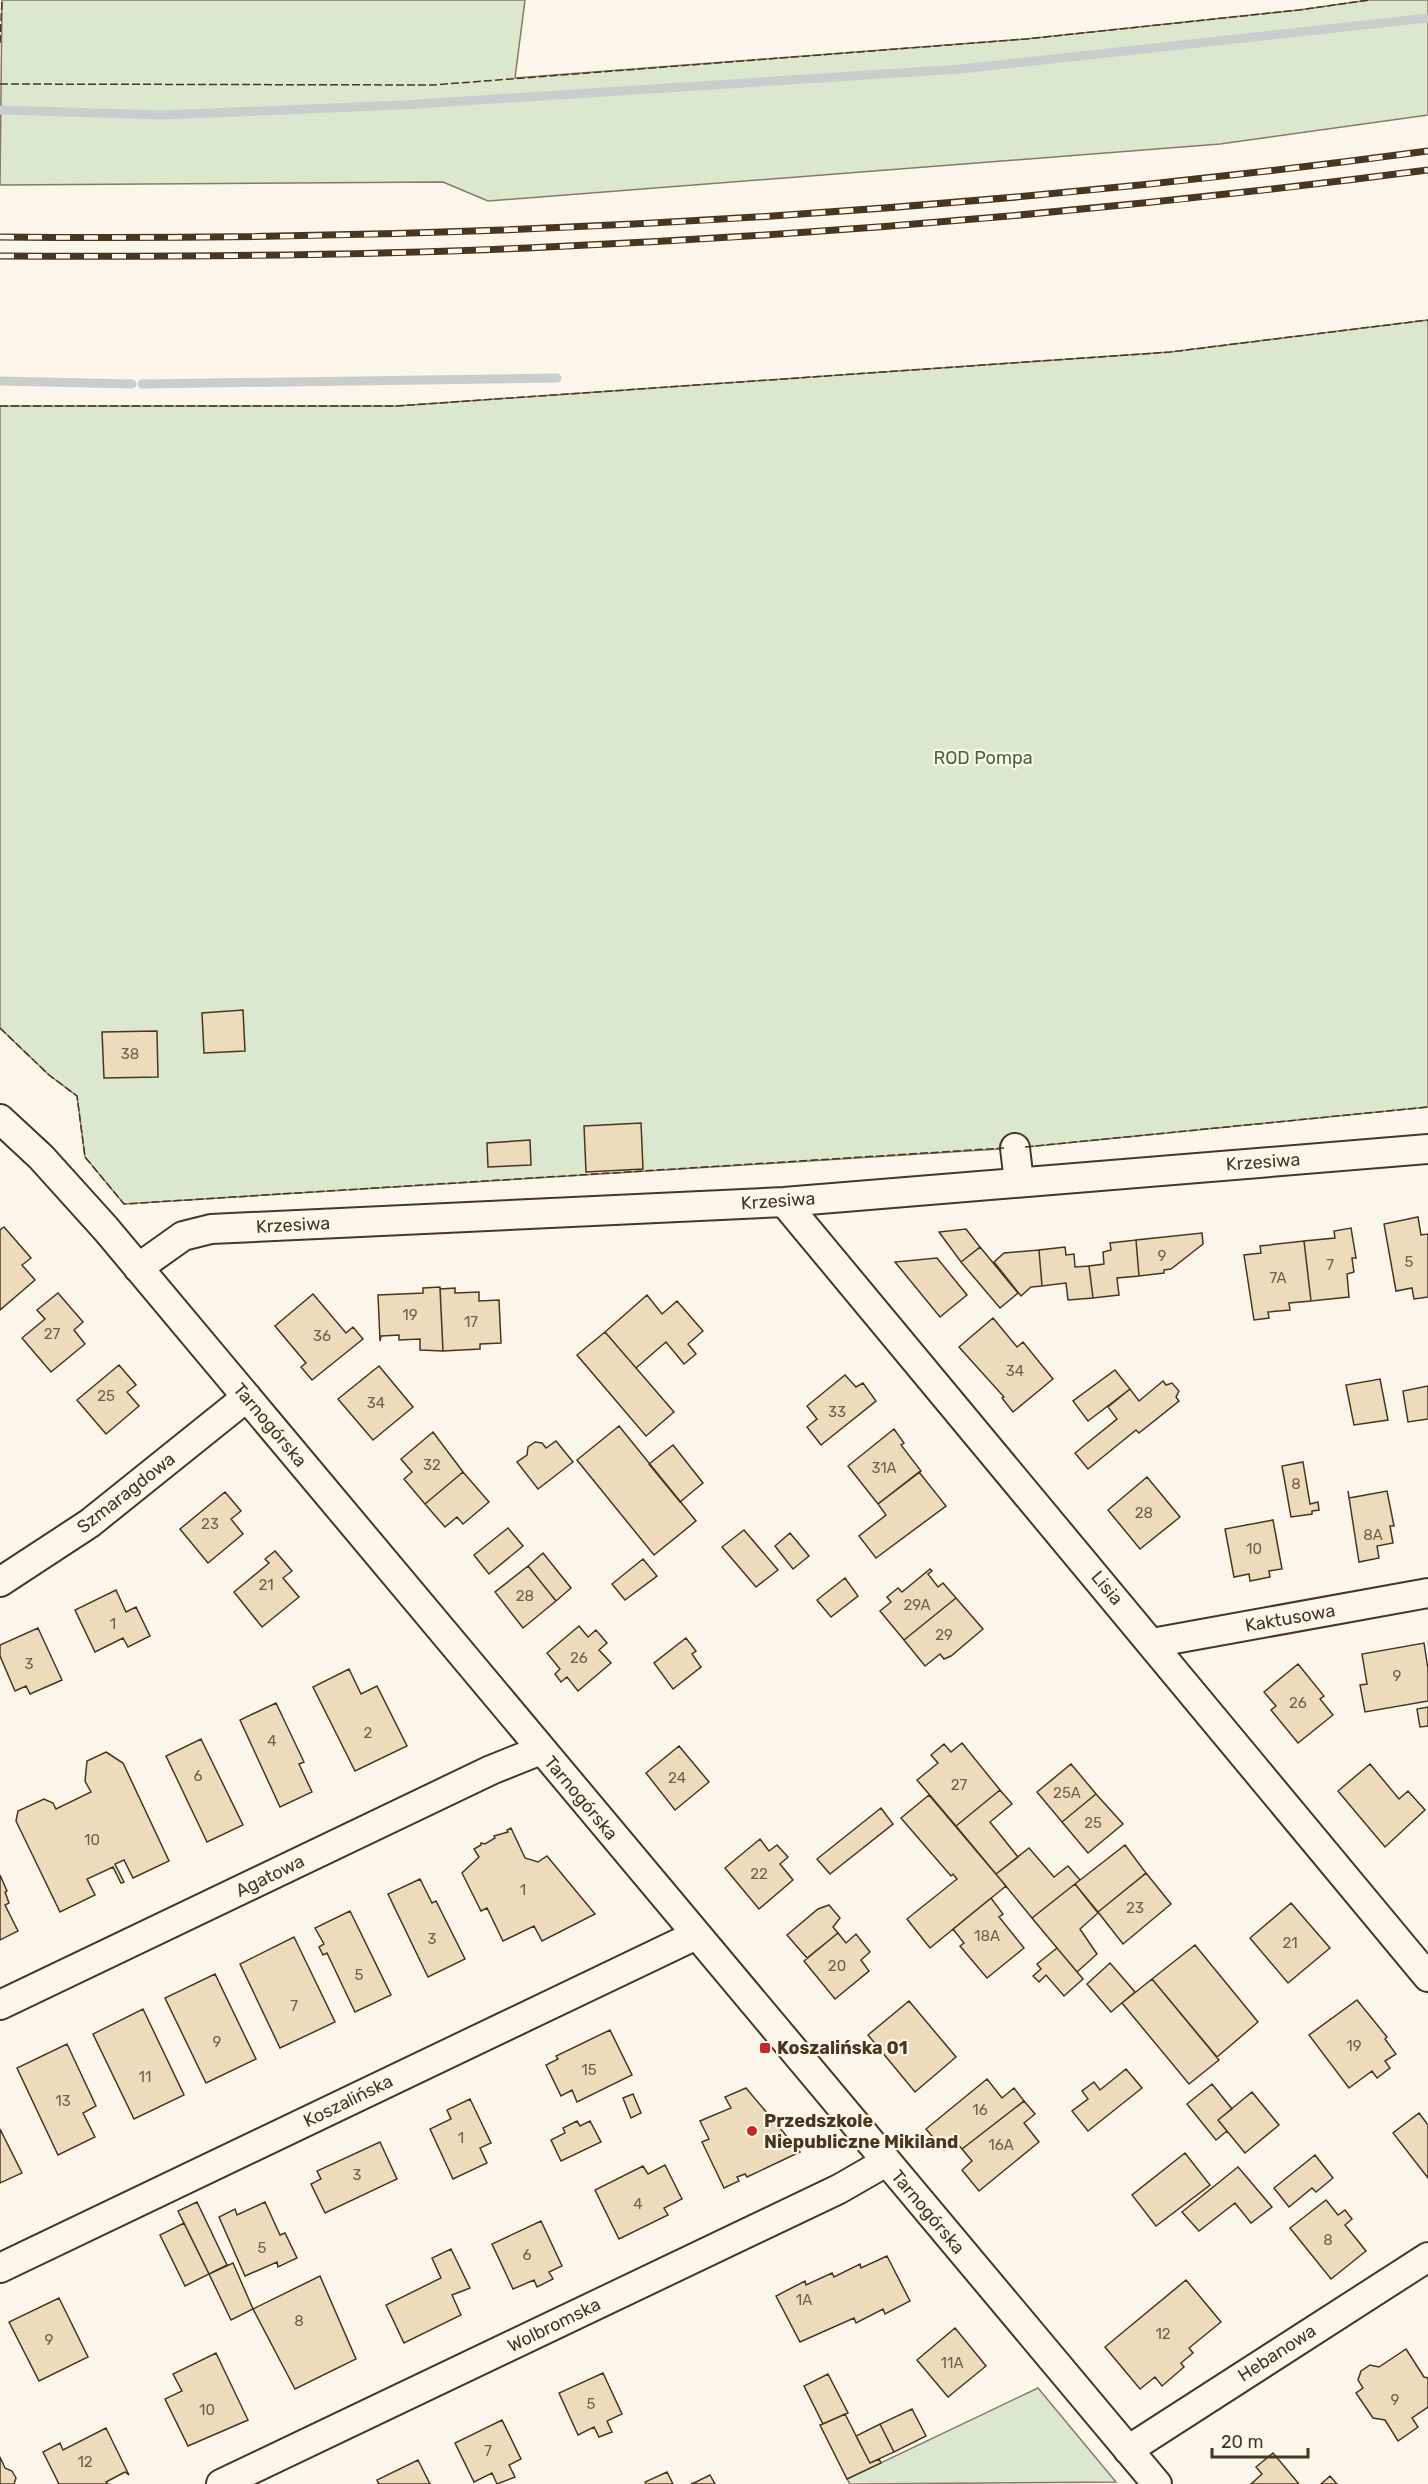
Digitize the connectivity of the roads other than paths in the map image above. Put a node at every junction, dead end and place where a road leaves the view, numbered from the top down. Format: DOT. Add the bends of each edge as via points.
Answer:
graph roads {
  1 [pos="0,1119"];
  2 [pos="1015,1148"];
  3 [pos="1428,1149"];
  4 [pos="1019,1182"];
  5 [pos="784,1202"];
  6 [pos="138,1268"];
  7 [pos="247,1397"];
  8 [pos="0,1582"];
  9 [pos="1428,1593"];
  10 [pos="1152,1643"];
  11 [pos="541,1750"];
  12 [pos="696,1935"];
  13 [pos="1428,1977"];
  14 [pos="0,2006"];
  15 [pos="885,2162"];
  16 [pos="1428,2257"];
  17 [pos="0,2268"];
  18 [pos="1128,2450"];
  19 [pos="221,2484"];
  20 [pos="1156,2484"];
  1 -- 6 [label="street, Tarnogórska" via="62,1178"];
  2 -- 4 [label="street"];
  3 -- 4 [label="street, Krzesiwa"];
  4 -- 5 [label="street, Krzesiwa"];
  5 -- 6 [label="street, Krzesiwa" via="211,1229 183,1236"];
  5 -- 10 [label="street, Lisia"];
  6 -- 7 [label="street, Tarnogórska"];
  7 -- 8 [label="street, Szmaragdowa" via="90,1523"];
  7 -- 11 [label="street, Tarnogórska"];
  9 -- 10 [label="street, Kaktusowa"];
  10 -- 13 [label="street, Lisia"];
  11 -- 12 [label="street, Tarnogórska"];
  11 -- 14 [label="street, Agatowa" via="491,1770"];
  12 -- 15 [label="street, Tarnogórska"];
  12 -- 17 [label="street, Koszalińska"];
  15 -- 18 [label="street, Tarnogórska"];
  15 -- 19 [label="street, Wolbromska" via="838,2189"];
  16 -- 18 [label="street, Hebanowa"];
  18 -- 20 [label="street, Tarnogórska"];
}
